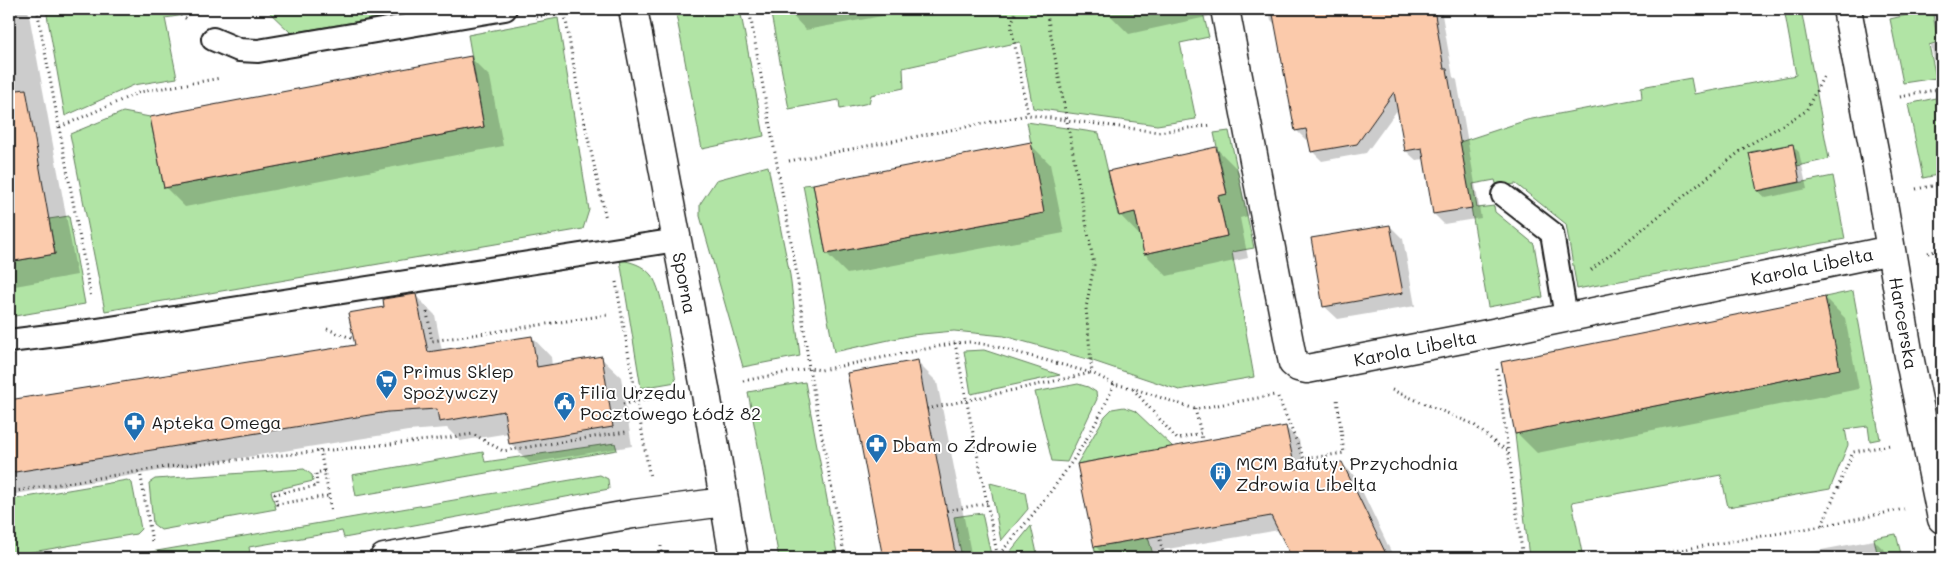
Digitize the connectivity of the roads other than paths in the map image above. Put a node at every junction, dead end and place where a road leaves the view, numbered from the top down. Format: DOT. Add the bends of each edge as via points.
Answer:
graph roads {
  1 [pos="504,9"];
  2 [pos="633,9"];
  3 [pos="1225,9"];
  4 [pos="1847,9"];
  5 [pos="213,39"];
  6 [pos="1503,195"];
  7 [pos="677,240"];
  8 [pos="1891,250"];
  9 [pos="1566,317"];
  10 [pos="9,342"];
  11 [pos="724,502"];
  12 [pos="1942,519"];
  13 [pos="428,554"];
  14 [pos="384,558"];
  15 [pos="734,558"];
  1 -- 5 [label="lane" via="258,51 240,50"];
  2 -- 7 [label="street, Sporna"];
  3 -- 9 [label="street, Karola Libelta" via="1293,362 1298,367 1307,369"];
  4 -- 8 [label="street, Harcerska"];
  6 -- 9 [label="lane" via="1552,233"];
  7 -- 10 [label="lane"];
  7 -- 11 [label="street, Sporna"];
  8 -- 9 [label="street, Karola Libelta"];
  8 -- 12 [label="street, Harcerska"];
  11 -- 13 [label="street" via="633,514"];
  11 -- 15 [label="street, Sporna"];
  13 -- 14 [label="street"];
}
